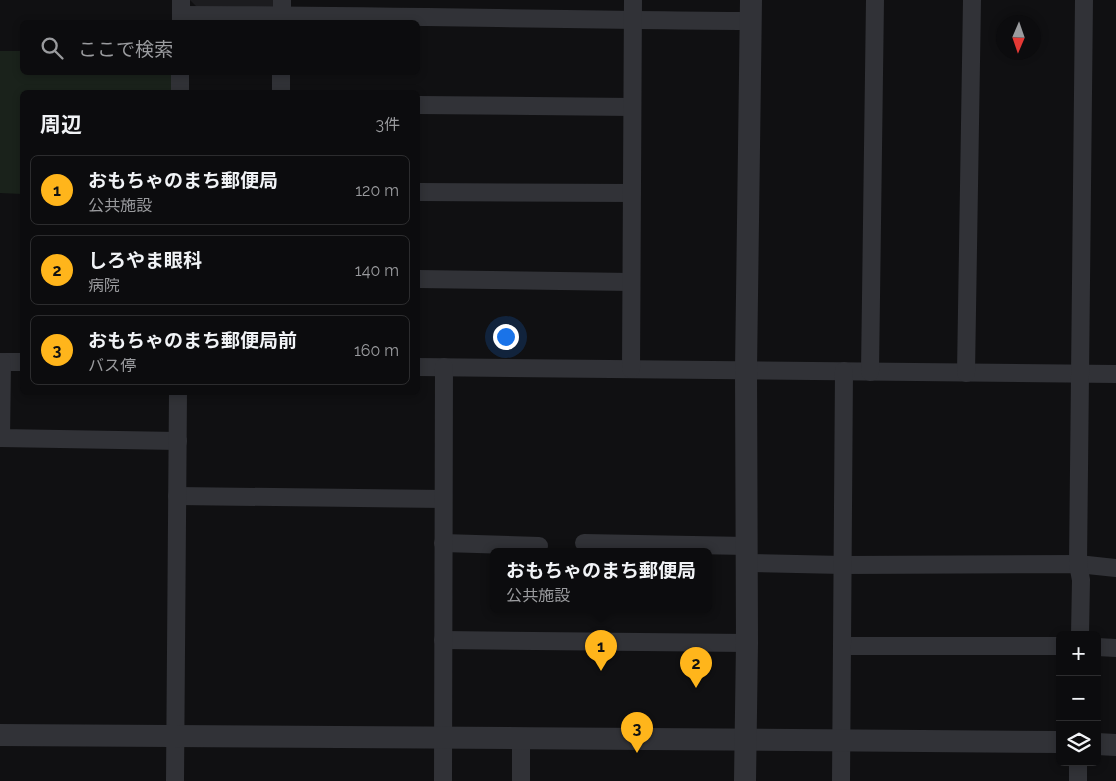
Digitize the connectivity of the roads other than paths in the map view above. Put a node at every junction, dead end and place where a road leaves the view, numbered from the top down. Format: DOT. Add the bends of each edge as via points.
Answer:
graph roads {
  1 [pos="633,0"];
  2 [pos="875,0"];
  3 [pos="972,0"];
  4 [pos="1084,0"];
  5 [pos="751,11"];
  6 [pos="181,13"];
  7 [pos="282,13"];
  8 [pos="633,21"];
  9 [pos="180,75"];
  10 [pos="281,75"];
  11 [pos="180,90"];
  12 [pos="281,90"];
  13 [pos="420,105"];
  14 [pos="632,106"];
  15 [pos="420,192"];
  16 [pos="632,193"];
  17 [pos="420,278"];
  18 [pos="631,282"];
  19 [pos="1,362"];
  20 [pos="20,362"];
  21 [pos="420,367"];
  22 [pos="444,367"];
  23 [pos="631,369"];
  24 [pos="746,370"];
  25 [pos="844,372"];
  26 [pos="870,372"];
  27 [pos="966,373"];
  28 [pos="1080,373"];
  29 [pos="1116,374"];
  30 [pos="178,395"];
  31 [pos="178,441"];
  32 [pos="177,496"];
  33 [pos="443,498"];
  34 [pos="443,543"];
  35 [pos="584,543"];
  36 [pos="539,546"];
  37 [pos="652,548"];
  38 [pos="712,552"];
  39 [pos="747,555"];
  40 [pos="843,564"];
  41 [pos="1078,564"];
  42 [pos="1116,568"];
  43 [pos="1080,631"];
  44 [pos="443,640"];
  45 [pos="747,643"];
  46 [pos="842,646"];
  47 [pos="1056,646"];
  48 [pos="1101,647"];
  49 [pos="1116,648"];
  50 [pos="0,735"];
  51 [pos="176,737"];
  52 [pos="444,738"];
  53 [pos="521,739"];
  54 [pos="745,739"];
  55 [pos="841,739"];
  56 [pos="1056,742"];
  57 [pos="1101,744"];
  58 [pos="1116,745"];
  59 [pos="1078,766"];
  60 [pos="175,781"];
  61 [pos="443,781"];
  62 [pos="521,781"];
  63 [pos="745,781"];
  64 [pos="841,781"];
  65 [pos="1078,781"];
  1 -- 8 [label="street"];
  2 -- 26 [label="street"];
  3 -- 27 [label="street"];
  4 -- 28 [label="street"];
  5 -- 8 [label="street"];
  5 -- 24 [label="street"];
  6 -- 7 [label="street"];
  7 -- 8 [label="street"];
  8 -- 14 [label="street"];
  9 -- 11 [label="street"];
  10 -- 12 [label="street"];
  13 -- 14 [label="street"];
  14 -- 16 [label="street"];
  15 -- 16 [label="street"];
  16 -- 18 [label="street"];
  17 -- 18 [label="street"];
  18 -- 23 [label="street"];
  19 -- 20 [label="street"];
  19 -- 31 [label="street" via="1,438"];
  21 -- 22 [label="street"];
  22 -- 23 [label="street"];
  22 -- 33 [label="street"];
  23 -- 24 [label="street"];
  24 -- 25 [label="street"];
  24 -- 39 [label="street"];
  25 -- 26 [label="street"];
  25 -- 40 [label="street"];
  26 -- 27 [label="street"];
  27 -- 28 [label="street"];
  28 -- 29 [label="street"];
  28 -- 41 [label="street"];
  30 -- 31 [label="street"];
  31 -- 32 [label="street"];
  32 -- 33 [label="street"];
  32 -- 51 [label="street"];
  33 -- 34 [label="street"];
  34 -- 36 [label="street"];
  34 -- 44 [label="street"];
  35 -- 37 [label="street"];
  38 -- 39 [label="street"];
  39 -- 40 [label="street"];
  39 -- 45 [label="street"];
  40 -- 41 [label="street"];
  40 -- 46 [label="street"];
  41 -- 42 [label="street"];
  41 -- 43 [label="street" via="1081,580"];
  44 -- 45 [label="street"];
  44 -- 52 [label="street"];
  45 -- 54 [label="street"];
  46 -- 47 [label="street"];
  46 -- 55 [label="street"];
  48 -- 49 [label="street"];
  50 -- 51 [label="street"];
  51 -- 52 [label="street"];
  51 -- 60 [label="street"];
  52 -- 53 [label="street"];
  52 -- 61 [label="street"];
  53 -- 54 [label="street"];
  53 -- 62 [label="street"];
  54 -- 55 [label="street"];
  54 -- 63 [label="street"];
  55 -- 56 [label="street"];
  55 -- 64 [label="street"];
  57 -- 58 [label="street"];
  59 -- 65 [label="street"];
}
